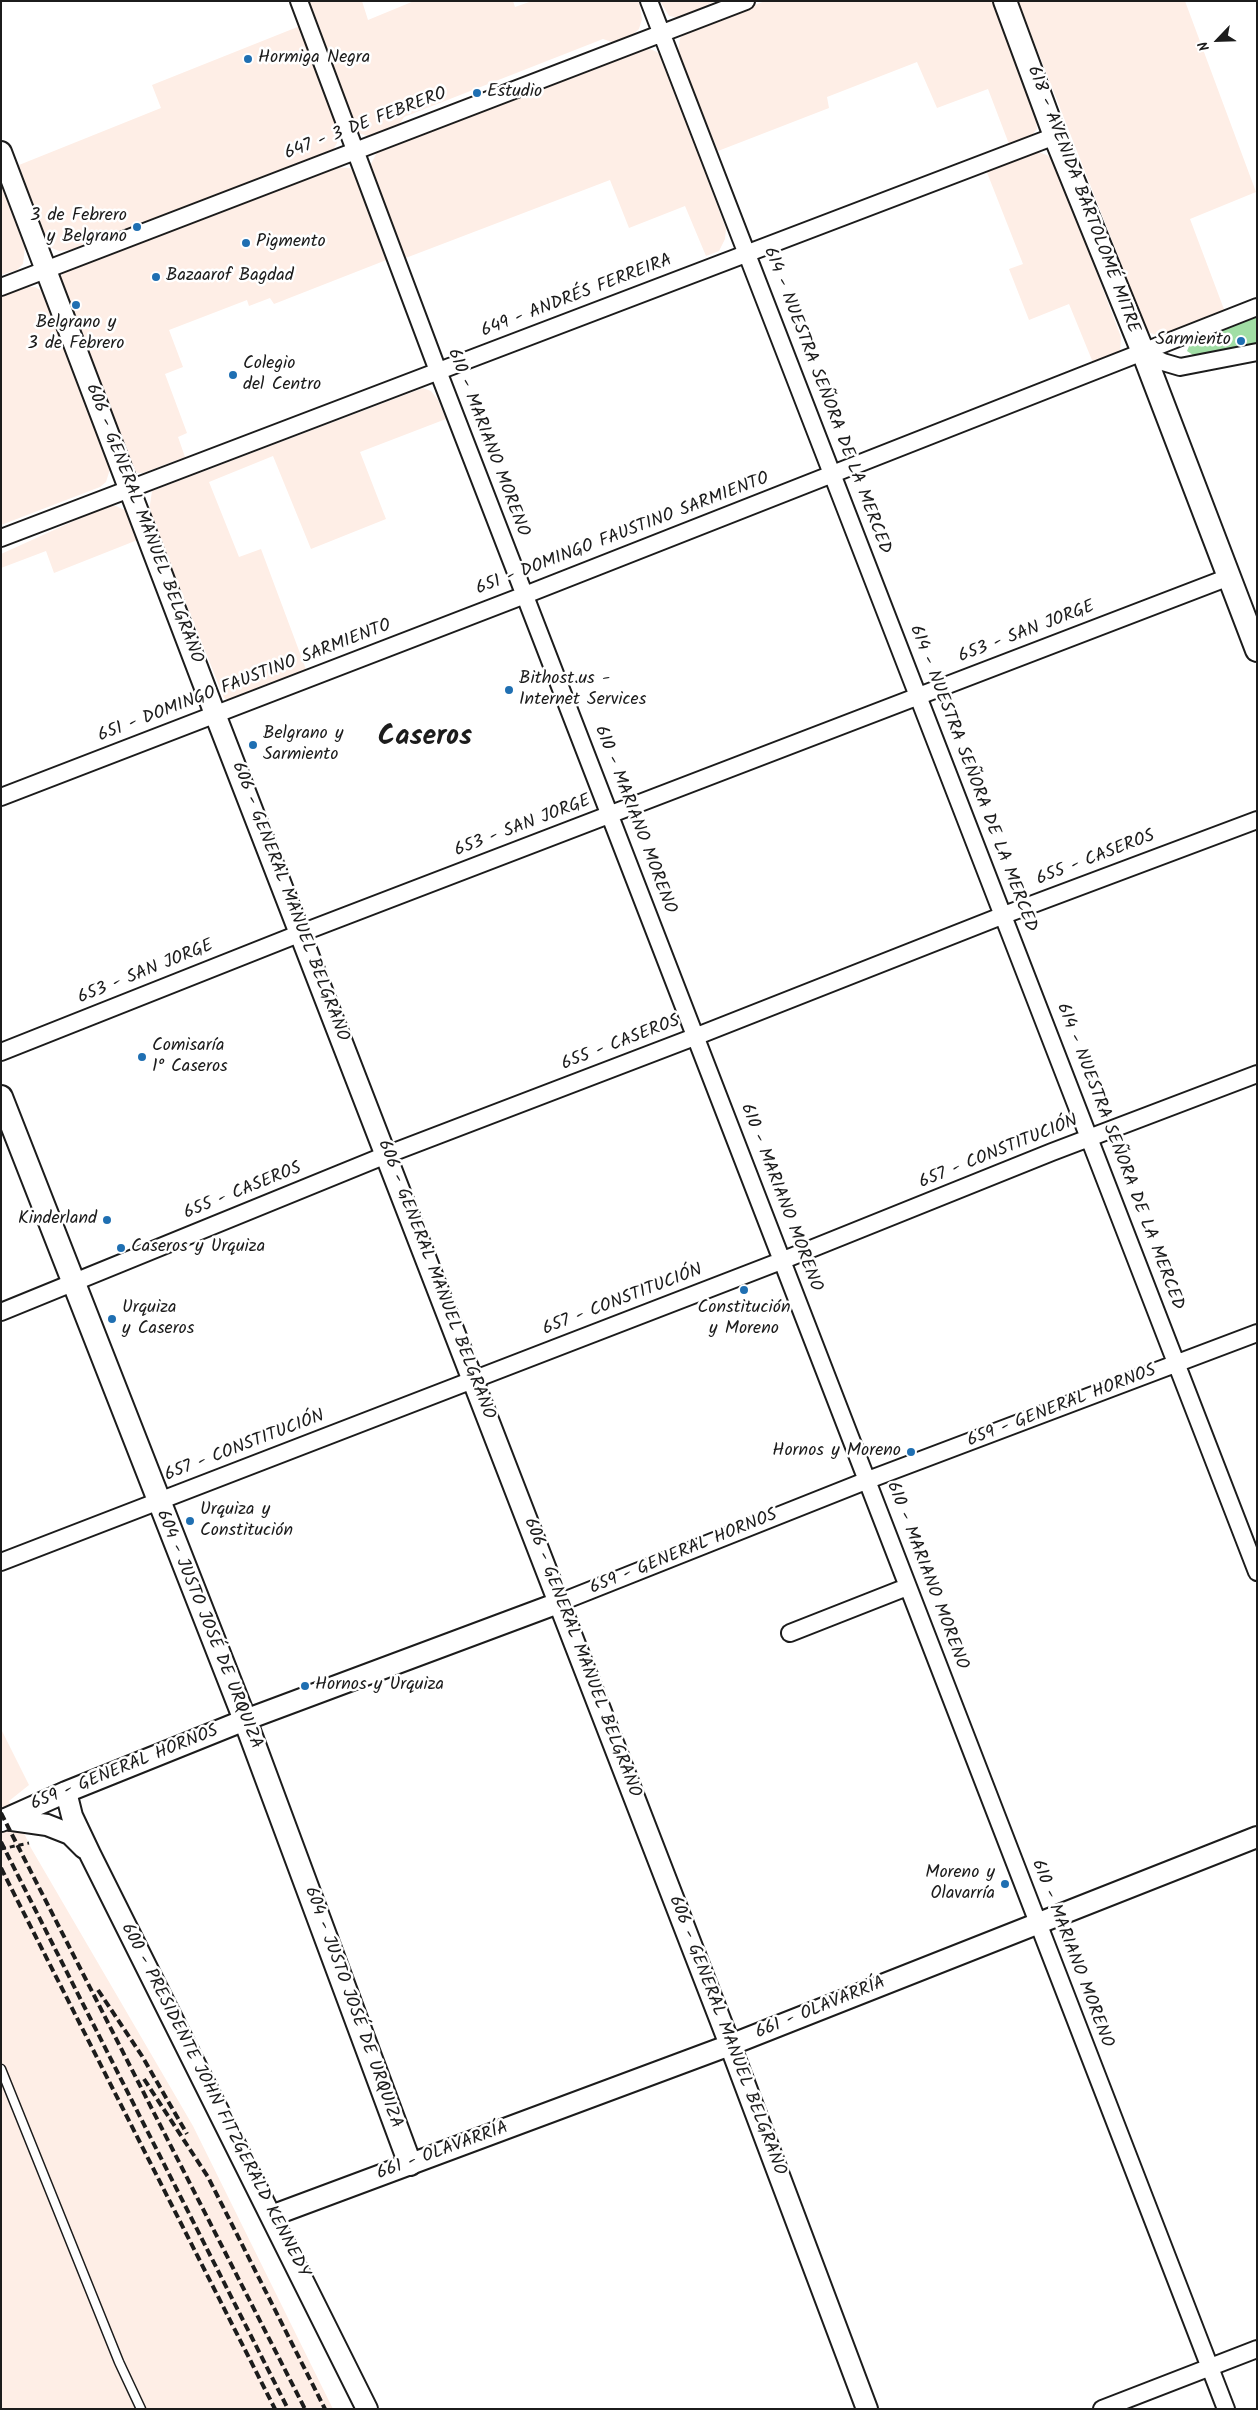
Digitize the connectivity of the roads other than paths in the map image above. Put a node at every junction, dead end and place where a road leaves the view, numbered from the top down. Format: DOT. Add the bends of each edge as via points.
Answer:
graph roads {
  1 [pos="299,1"];
  2 [pos="649,1"];
  3 [pos="746,1"];
  4 [pos="1006,1"];
  5 [pos="661,34"];
  6 [pos="1056,136"];
  7 [pos="355,150"];
  8 [pos="1,152"];
  9 [pos="747,253"];
  10 [pos="46,269"];
  11 [pos="1,287"];
  12 [pos="1257,307"];
  13 [pos="1142,352"];
  14 [pos="1257,352"];
  15 [pos="438,371"];
  16 [pos="832,475"];
  17 [pos="129,488"];
  18 [pos="1,538"];
  19 [pos="1229,577"];
  20 [pos="525,595"];
  21 [pos="1257,650"];
  22 [pos="918,696"];
  23 [pos="215,714"];
  24 [pos="1,797"];
  25 [pos="610,815"];
  26 [pos="1257,820"];
  27 [pos="1004,915"];
  28 [pos="301,933"];
  29 [pos="697,1036"];
  30 [pos="1,1052"];
  31 [pos="1257,1074"];
  32 [pos="1,1097"];
  33 [pos="1089,1139"];
  34 [pos="386,1155"];
  35 [pos="781,1261"];
  36 [pos="74,1282"];
  37 [pos="1,1312"];
  38 [pos="1257,1333"];
  39 [pos="1178,1363"];
  40 [pos="473,1381"];
  41 [pos="868,1480"];
  42 [pos="158,1502"];
  43 [pos="1,1562"];
  44 [pos="1257,1572"];
  45 [pos="907,1587"];
  46 [pos="560,1602"];
  47 [pos="790,1633"];
  48 [pos="245,1720"];
  49 [pos="66,1792"];
  50 [pos="3,1820"];
  51 [pos="1257,1837"];
  52 [pos="90,1854"];
  53 [pos="1037,1924"];
  54 [pos="730,2045"];
  55 [pos="1,2068"];
  56 [pos="410,2164"];
  57 [pos="271,2216"];
  58 [pos="1257,2349"];
  59 [pos="1210,2367"];
  60 [pos="141,2409"];
  61 [pos="367,2409"];
  62 [pos="867,2409"];
  63 [pos="1102,2409"];
  64 [pos="1226,2409"];
  1 -- 7 [label="street, 610 - MARIANO MORENO"];
  2 -- 5 [label="street, 614 - NUESTRA SEÑORA DE LA MERCED"];
  3 -- 5 [label="street, 647 - 3 DE FEBRERO"];
  4 -- 6 [label="main road, 618 - AVENIDA BARTOLOMÉ MITRE"];
  5 -- 7 [label="street, 647 - 3 DE FEBRERO"];
  5 -- 9 [label="street, 614 - NUESTRA SEÑORA DE LA MERCED"];
  6 -- 9 [label="street, 649 - ANDRÉS FERREIRA"];
  6 -- 13 [label="main road, 618 - AVENIDA BARTOLOMÉ MITRE"];
  7 -- 10 [label="street, 647 - 3 DE FEBRERO"];
  7 -- 15 [label="street, 610 - MARIANO MORENO"];
  8 -- 10 [label="street, 606 - GENERAL MANUEL BELGRANO"];
  9 -- 15 [label="street, 649 - ANDRÉS FERREIRA"];
  9 -- 16 [label="street, 614 - NUESTRA SEÑORA DE LA MERCED"];
  10 -- 11 [label="street, 647 - 3 DE FEBRERO"];
  10 -- 17 [label="street, 606 - GENERAL MANUEL BELGRANO"];
  12 -- 13 [label="street, 651 - DOMINGO FAUSTINO SARMIENTO"];
  13 -- 14 [label="street" via="1180,367"];
  13 -- 16 [label="street, 651 - DOMINGO FAUSTINO SARMIENTO"];
  13 -- 19 [label="main road, 618 - AVENIDA BARTOLOMÉ MITRE"];
  15 -- 17 [label="street, 649 - ANDRÉS FERREIRA"];
  15 -- 20 [label="street, 610 - MARIANO MORENO"];
  16 -- 20 [label="street, 651 - DOMINGO FAUSTINO SARMIENTO"];
  16 -- 22 [label="street, 614 - NUESTRA SEÑORA DE LA MERCED"];
  17 -- 18 [label="street, 649 - ANDRÉS FERREIRA"];
  17 -- 23 [label="street, 606 - GENERAL MANUEL BELGRANO"];
  19 -- 21 [label="main road, 618 - AVENIDA BARTOLOMÉ MITRE"];
  19 -- 22 [label="street, 653 - SAN JORGE"];
  20 -- 23 [label="street, 651 - DOMINGO FAUSTINO SARMIENTO"];
  20 -- 25 [label="street, 610 - MARIANO MORENO"];
  22 -- 25 [label="street, 653 - SAN JORGE"];
  22 -- 27 [label="street, 614 - NUESTRA SEÑORA DE LA MERCED"];
  23 -- 24 [label="street, 651 - DOMINGO FAUSTINO SARMIENTO"];
  23 -- 28 [label="street, 606 - GENERAL MANUEL BELGRANO"];
  25 -- 28 [label="street, 653 - SAN JORGE"];
  25 -- 29 [label="street, 610 - MARIANO MORENO"];
  26 -- 27 [label="street, 655 - CASEROS"];
  27 -- 29 [label="street, 655 - CASEROS"];
  27 -- 33 [label="street, 614 - NUESTRA SEÑORA DE LA MERCED"];
  28 -- 30 [label="street, 653 - SAN JORGE"];
  28 -- 34 [label="street, 606 - GENERAL MANUEL BELGRANO"];
  29 -- 34 [label="street, 655 - CASEROS"];
  29 -- 35 [label="street, 610 - MARIANO MORENO"];
  31 -- 33 [label="street, 657 - CONSTITUCIÓN"];
  32 -- 36 [label="main road, 604 - JUSTO JOSÉ DE URQUIZA"];
  33 -- 35 [label="street, 657 - CONSTITUCIÓN"];
  33 -- 39 [label="street, 614 - NUESTRA SEÑORA DE LA MERCED"];
  34 -- 36 [label="street, 655 - CASEROS"];
  34 -- 40 [label="street, 606 - GENERAL MANUEL BELGRANO"];
  35 -- 40 [label="street, 657 - CONSTITUCIÓN"];
  35 -- 41 [label="street, 610 - MARIANO MORENO"];
  36 -- 37 [label="street, 655 - CASEROS"];
  36 -- 42 [label="main road, 604 - JUSTO JOSÉ DE URQUIZA"];
  38 -- 39 [label="street, 659 - GENERAL HORNOS"];
  39 -- 41 [label="street, 659 - GENERAL HORNOS"];
  39 -- 44 [label="street, 614 - NUESTRA SEÑORA DE LA MERCED"];
  40 -- 42 [label="street, 657 - CONSTITUCIÓN"];
  40 -- 46 [label="street, 606 - GENERAL MANUEL BELGRANO"];
  41 -- 45 [label="street, 610 - MARIANO MORENO"];
  41 -- 46 [label="street, 659 - GENERAL HORNOS"];
  42 -- 43 [label="street, 657 - CONSTITUCIÓN"];
  42 -- 48 [label="main road, 604 - JUSTO JOSÉ DE URQUIZA"];
  45 -- 47 [label="street"];
  45 -- 53 [label="street, 610 - MARIANO MORENO"];
  46 -- 48 [label="street, 659 - GENERAL HORNOS"];
  46 -- 54 [label="street, 606 - GENERAL MANUEL BELGRANO"];
  48 -- 49 [label="street, 659 - GENERAL HORNOS"];
  48 -- 56 [label="main road, 604 - JUSTO JOSÉ DE URQUIZA"];
  49 -- 50 [label="street, 659 - GENERAL HORNOS"];
  49 -- 52 [label="street, 600 - PRESIDENTE JOHN FITZGERALD KENNEDY" via="72,1816"];
  50 -- 52 [label="street" via="47,1825 70,1834"];
  51 -- 53 [label="street, 661 - OLAVARRÍA"];
  52 -- 57 [label="street, 600 - PRESIDENTE JOHN FITZGERALD KENNEDY"];
  53 -- 54 [label="street, 661 - OLAVARRÍA"];
  53 -- 59 [label="street, 610 - MARIANO MORENO"];
  54 -- 56 [label="street, 661 - OLAVARRÍA"];
  54 -- 62 [label="street, 606 - GENERAL MANUEL BELGRANO"];
  55 -- 60 [label="lane" via="119,2362"];
  56 -- 57 [label="street, 661 - OLAVARRÍA"];
  57 -- 61 [label="street, 600 - PRESIDENTE JOHN FITZGERALD KENNEDY"];
  58 -- 59 [label="street"];
  59 -- 63 [label="street"];
  59 -- 64 [label="street, 610 - MARIANO MORENO"];
}
